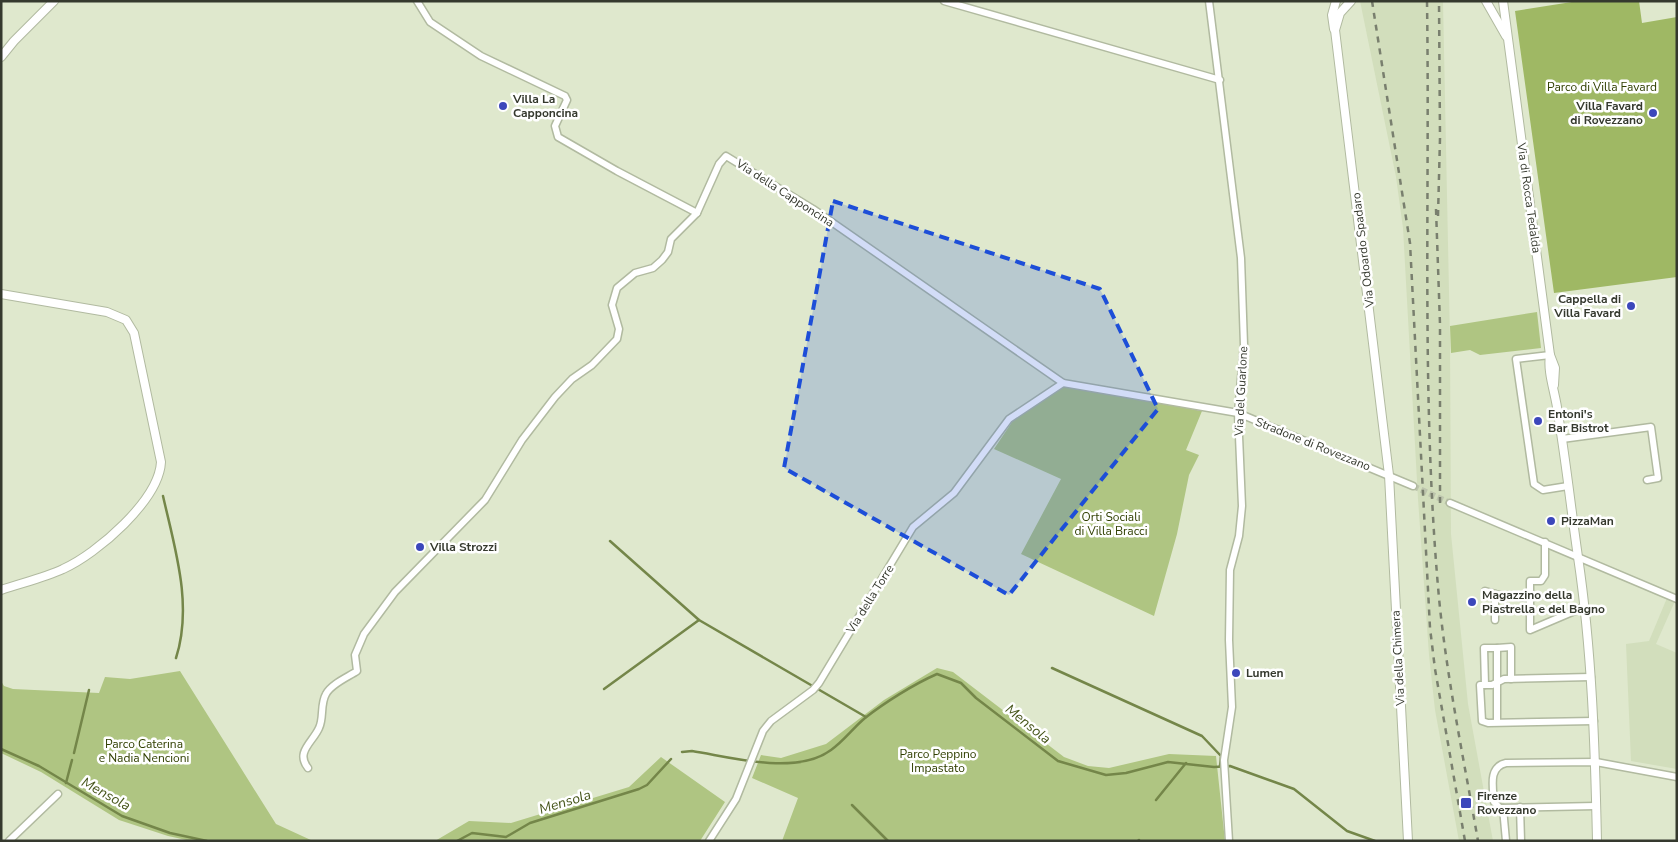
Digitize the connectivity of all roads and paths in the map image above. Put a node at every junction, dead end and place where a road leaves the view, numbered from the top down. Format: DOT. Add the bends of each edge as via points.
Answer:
graph roads {
  1 [pos="54,1"];
  2 [pos="416,1"];
  3 [pos="944,1"];
  4 [pos="1209,1"];
  5 [pos="1336,1"];
  6 [pos="1503,1"];
  7 [pos="1488,3"];
  8 [pos="1348,4"];
  9 [pos="1336,36"];
  10 [pos="1509,42"];
  11 [pos="1,57"];
  12 [pos="1220,80"];
  13 [pos="697,212"];
  14 [pos="1,294"];
  15 [pos="1550,354"];
  16 [pos="1063,383"];
  17 [pos="1238,413"];
  18 [pos="1562,439"];
  19 [pos="1389,475"];
  20 [pos="1646,480"];
  21 [pos="1413,486"];
  22 [pos="1568,486"];
  23 [pos="1450,503"];
  24 [pos="1545,542"];
  25 [pos="1578,556"];
  26 [pos="1,590"];
  27 [pos="1485,591"];
  28 [pos="1495,594"];
  29 [pos="1530,598"];
  30 [pos="1677,599"];
  31 [pos="1584,607"];
  32 [pos="1494,620"];
  33 [pos="1497,648"];
  34 [pos="1591,677"];
  35 [pos="1511,679"];
  36 [pos="1496,682"];
  37 [pos="1485,685"];
  38 [pos="1594,721"];
  39 [pos="1497,722"];
  40 [pos="1596,762"];
  41 [pos="308,768"];
  42 [pos="1677,777"];
  43 [pos="58,794"];
  44 [pos="1596,806"];
  45 [pos="1520,807"];
  46 [pos="1503,808"];
  47 [pos="9,841"];
  48 [pos="710,841"];
  49 [pos="1229,841"];
  50 [pos="1408,841"];
  51 [pos="1506,841"];
  52 [pos="1521,841"];
  53 [pos="1596,841"];
  1 -- 11 [label="street"];
  2 -- 13 [label="street" via="430,22 481,56 565,96 567,100 556,126 558,137"];
  3 -- 12 [label="street"];
  4 -- 12 [label="street, Via del Guarlone"];
  5 -- 8 [label="street"];
  5 -- 9 [label="street" via="1332,15"];
  6 -- 7 [label="street, Via di Rocca Tedalda"];
  6 -- 10 [label="street, Via di Rocca Tedalda"];
  7 -- 10 [label="street, Via di Rocca Tedalda"];
  8 -- 9 [label="street, Via Odoardo Spadaro" via="1336,24"];
  9 -- 19 [label="street, Via Odoardo Spadaro"];
  10 -- 15 [label="street, Via di Rocca Tedalda"];
  12 -- 17 [label="street, Via del Guarlone" via="1241,258 1244,345"];
  13 -- 16 [label="street, Via della Capponcina" via="726,156 813,209"];
  13 -- 41 [label="street" via="671,239 662,260 652,268 635,273 617,288 612,305 619,329 616,339 592,366 572,379 555,397 522,440 485,500 395,592 364,634 355,655 357,671 326,693 320,727 304,750 303,758"];
  14 -- 26 [label="street" via="106,312 130,324 161,462 160,472 139,509 101,543 63,569"];
  15 -- 18 [label="street, Via di Rocca Tedalda" via="1548,369 1554,385"];
  15 -- 22 [label="street" via="1516,359 1534,484 1543,490"];
  16 -- 17 [label="street, Stradone di Rovezzano"];
  16 -- 48 [label="street, Via della Torre" via="1009,419 954,493 912,528 823,677 813,690 767,726 728,815"];
  17 -- 19 [label="street, Stradone di Rovezzano"];
  17 -- 49 [label="street, Via del Guarlone" via="1242,506 1239,536 1230,570 1232,707 1224,760"];
  18 -- 20 [label="street" via="1651,427 1658,478"];
  18 -- 22 [label="street, Via di Rocca Tedalda"];
  19 -- 21 [label="street, Stradone di Rovezzano"];
  19 -- 50 [label="street, Via della Chimera"];
  22 -- 25 [label="street, Via di Rocca Tedalda"];
  23 -- 24 [label="street"];
  24 -- 25 [label="street"];
  24 -- 29 [label="street" via="1545,575 1540,581 1530,581"];
  25 -- 30 [label="street"];
  25 -- 31 [label="street, Via di Rocca Tedalda"];
  27 -- 28 [label="street"];
  28 -- 29 [label="street"];
  28 -- 32 [label="street"];
  29 -- 31 [label="street" via="1530,630"];
  31 -- 34 [label="street, Via di Rocca Tedalda"];
  33 -- 35 [label="street" via="1511,647"];
  33 -- 36 [label="street"];
  33 -- 37 [label="street" via="1484,648"];
  34 -- 35 [label="street"];
  34 -- 38 [label="street, Via di Rocca Tedalda"];
  35 -- 36 [label="street"];
  36 -- 37 [label="street"];
  36 -- 39 [label="street"];
  37 -- 39 [label="street" via="1480,685 1482,721 1488,724"];
  38 -- 39 [label="street"];
  38 -- 40 [label="street, Via di Rocca Tedalda"];
  40 -- 42 [label="street"];
  40 -- 44 [label="street, Via di Rocca Tedalda"];
  40 -- 46 [label="street" via="1502,764 1492,777 1494,802"];
  43 -- 47 [label="street"];
  44 -- 45 [label="street"];
  44 -- 53 [label="street, Via di Rocca Tedalda"];
  45 -- 46 [label="street"];
  45 -- 52 [label="street"];
  46 -- 51 [label="street"];
}
